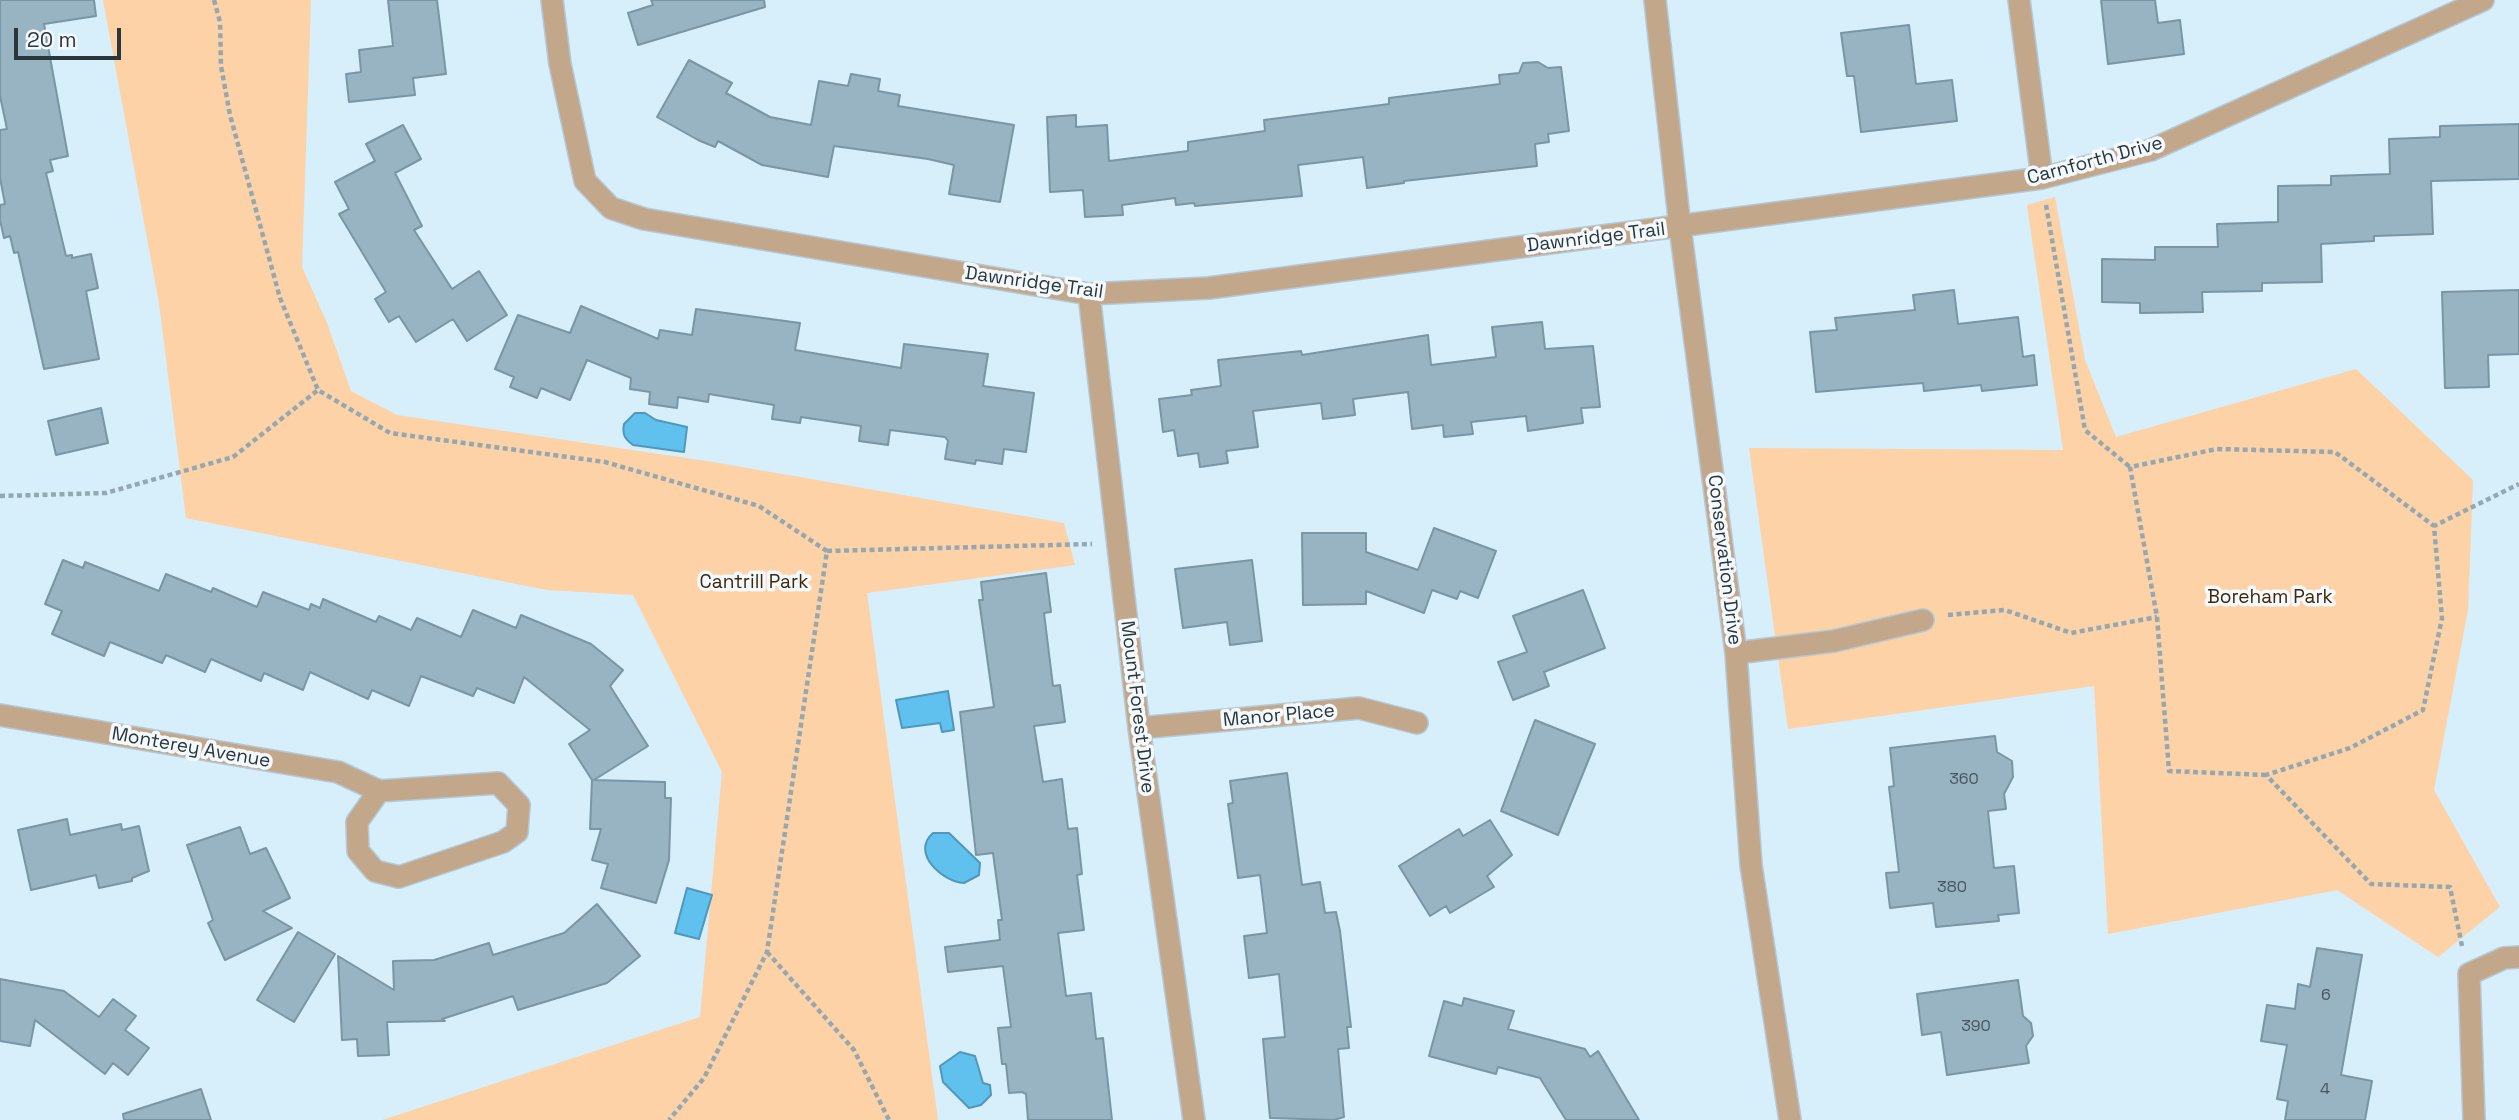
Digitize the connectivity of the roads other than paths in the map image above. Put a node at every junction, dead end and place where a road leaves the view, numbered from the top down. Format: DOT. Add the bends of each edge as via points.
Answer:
graph roads {
  1 [pos="552,0"];
  2 [pos="1655,0"];
  3 [pos="2019,0"];
  4 [pos="2483,0"];
  5 [pos="2042,178"];
  6 [pos="1680,227"];
  7 [pos="1088,294"];
  8 [pos="1923,620"];
  9 [pos="1736,653"];
  10 [pos="0,715"];
  11 [pos="1417,723"];
  12 [pos="1139,728"];
  13 [pos="379,791"];
  14 [pos="2519,957"];
  15 [pos="1194,1120"];
  16 [pos="1790,1120"];
  17 [pos="2474,1120"];
  1 -- 7 [label="street, Dawnridge Trail" via="560,64 585,181 611,208 645,219"];
  2 -- 6 [label="street, Conservation Drive"];
  3 -- 5 [label="street"];
  4 -- 5 [label="street, Carnforth Drive" via="2151,150"];
  5 -- 6 [label="street, Carnforth Drive"];
  6 -- 7 [label="street, Dawnridge Trail" via="1209,288"];
  6 -- 9 [label="street, Conservation Drive"];
  7 -- 12 [label="street, Mount Forest Drive"];
  8 -- 9 [label="street" via="1834,641"];
  9 -- 16 [label="street, Conservation Drive" via="1751,865"];
  10 -- 13 [label="street, Monterey Avenue" via="338,772"];
  11 -- 12 [label="street, Manor Place" via="1359,708"];
  12 -- 15 [label="street, Mount Forest Drive"];
  13 -- 13 [label="street, Monterey Avenue" via="498,783 519,805 517,832 503,842 400,877 375,870 358,851 357,822"];
  14 -- 17 [label="street" via="2504,958 2469,974"];
}
